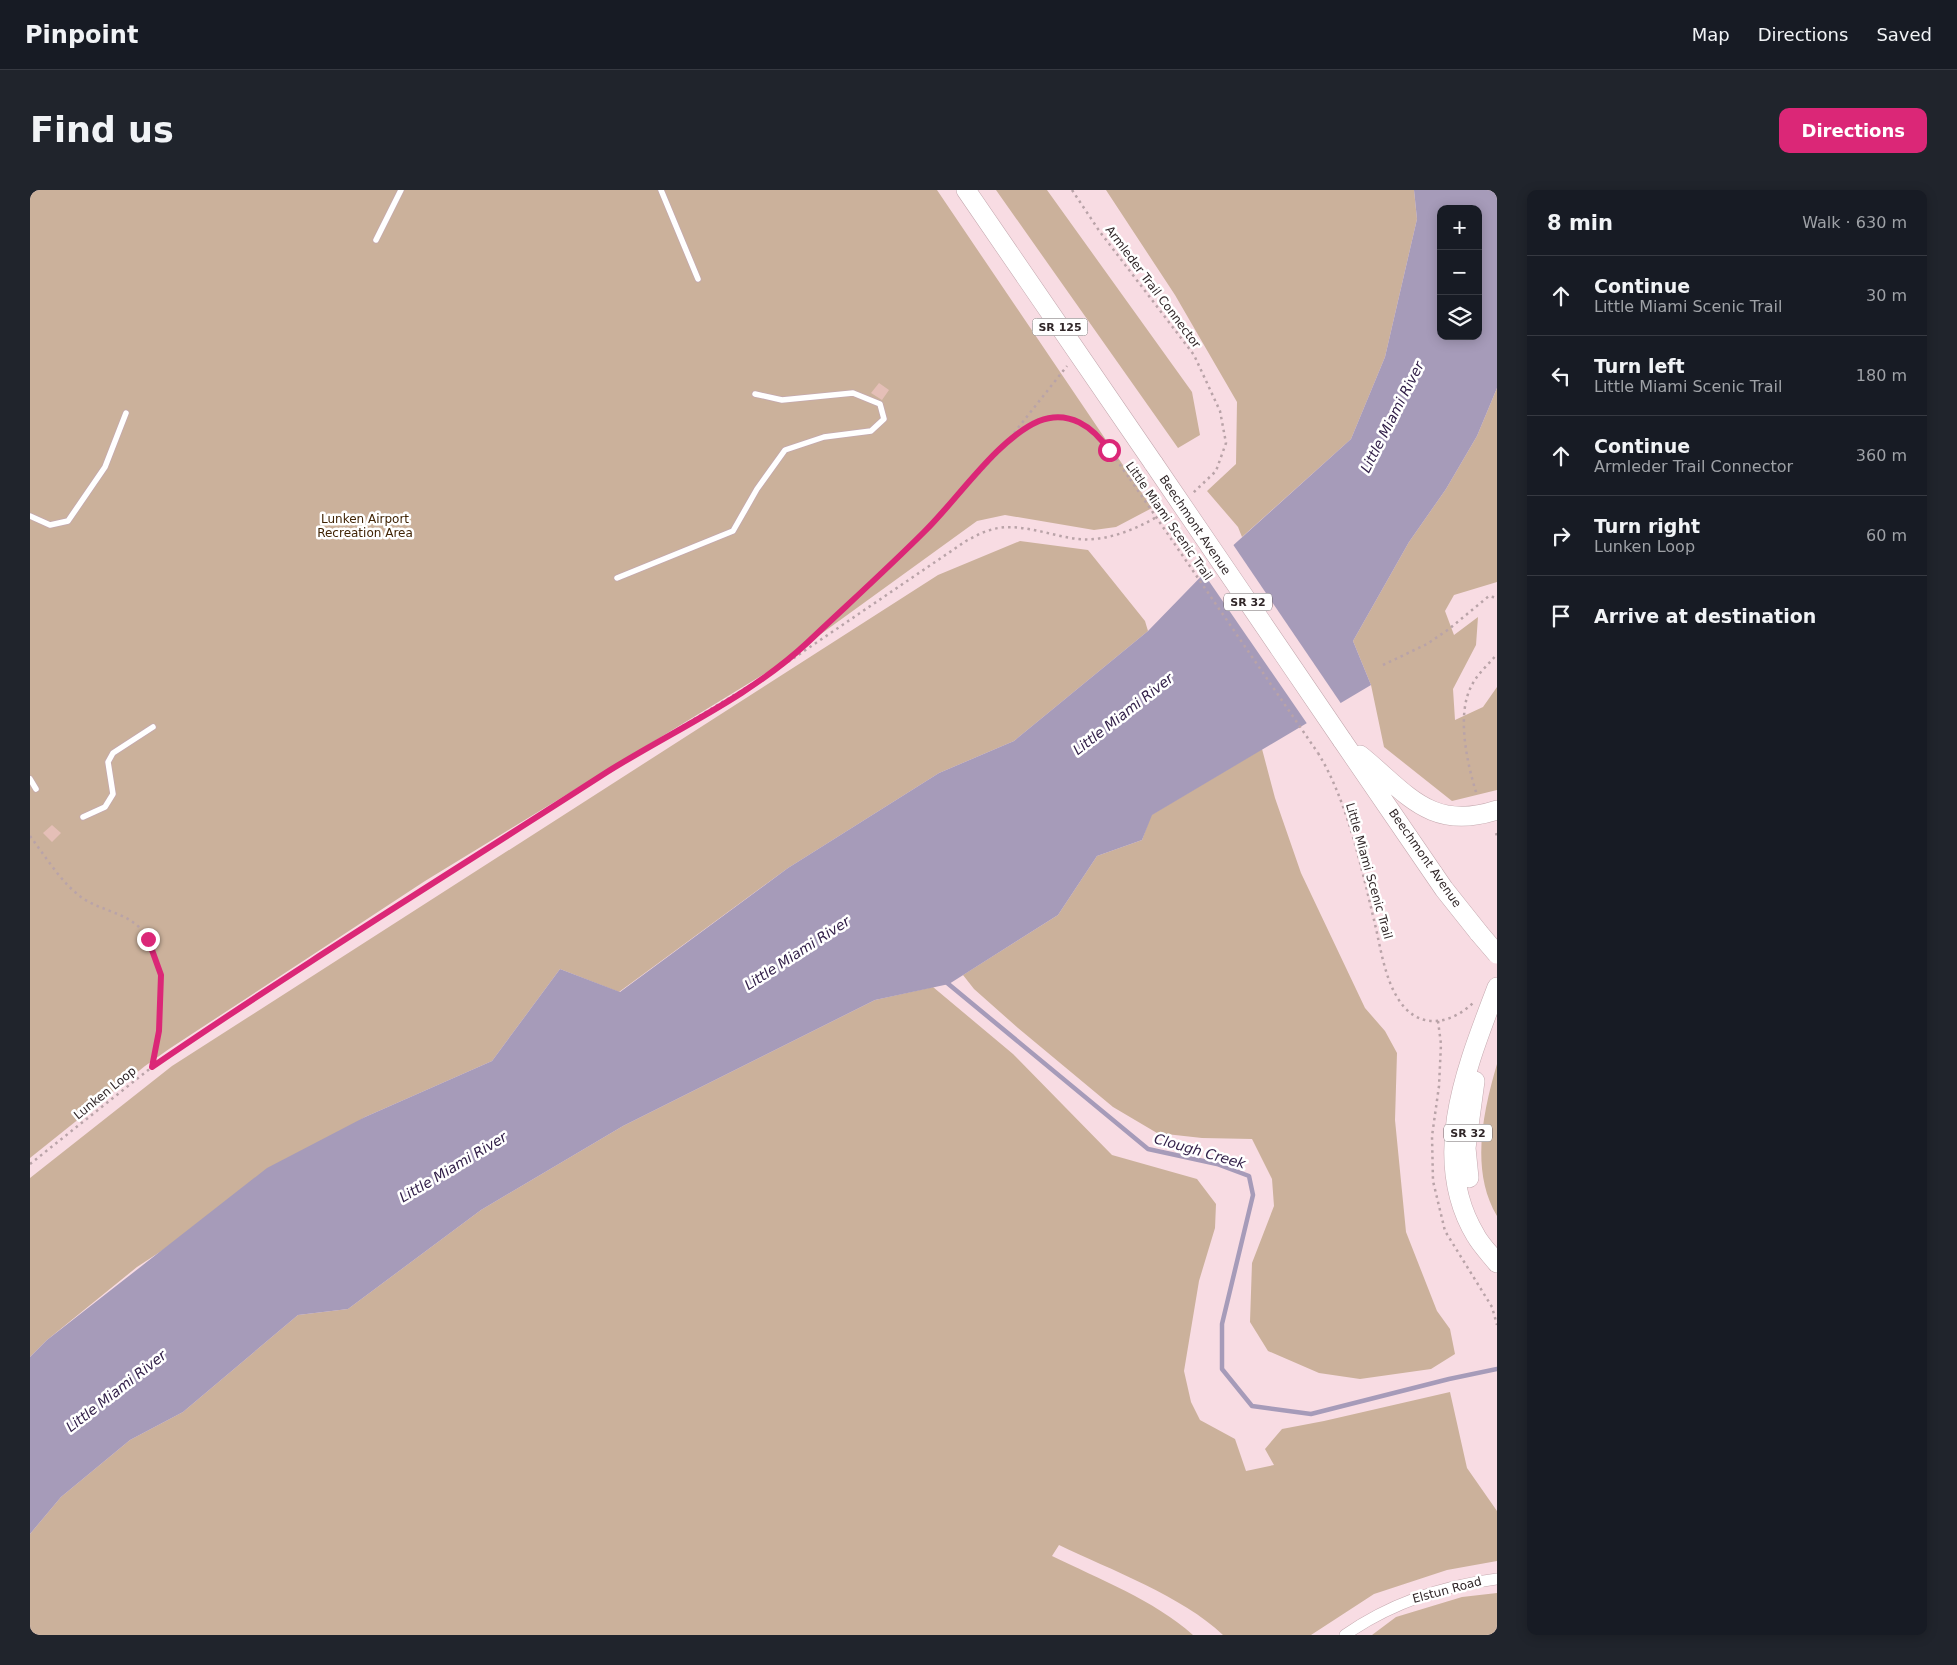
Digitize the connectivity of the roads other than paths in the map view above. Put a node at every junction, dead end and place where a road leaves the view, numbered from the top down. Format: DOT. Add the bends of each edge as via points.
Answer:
graph roads {
  1 [pos="401,190"];
  2 [pos="661,190"];
  3 [pos="966,190"];
  4 [pos="376,240"];
  5 [pos="698,279"];
  6 [pos="755,394"];
  7 [pos="126,413"];
  8 [pos="1154,464"];
  9 [pos="30,516"];
  10 [pos="616,578"];
  11 [pos="154,727"];
  12 [pos="1342,740"];
  13 [pos="30,779"];
  14 [pos="36,789"];
  15 [pos="1497,810"];
  16 [pos="83,817"];
  17 [pos="1497,954"];
  18 [pos="1497,987"];
  19 [pos="1497,1021"];
  20 [pos="1497,1242"];
  21 [pos="1497,1263"];
  22 [pos="1497,1579"];
  23 [pos="1345,1635"];
  1 -- 4 [label="lane"];
  2 -- 5 [label="lane"];
  3 -- 8 [label="highway, Beechmont Avenue / SR 125"];
  6 -- 10 [label="lane" via="782,400 853,393 880,404 884,419 871,431 824,437 785,450 732,531"];
  7 -- 9 [label="lane" via="105,467 68,521 50,525"];
  8 -- 12 [label="highway, Beechmont Avenue / SR 32, bridge"];
  11 -- 16 [label="lane" via="113,753 108,762 113,794 105,807"];
  12 -- 15 [label="highway, SR 32" via="1424,808 1446,817 1478,816"];
  12 -- 17 [label="highway, Beechmont Avenue / SR 32, bridge" via="1444,889"];
  13 -- 14 [label="lane"];
  18 -- 21 [label="highway" via="1457,1105 1453,1150 1459,1198 1476,1236"];
  19 -- 20 [label="highway, SR 32" via="1472,1094 1466,1148 1472,1199 1490,1235"];
  22 -- 23 [label="street, Elstun Road" via="1412,1598 1365,1621"];
}
